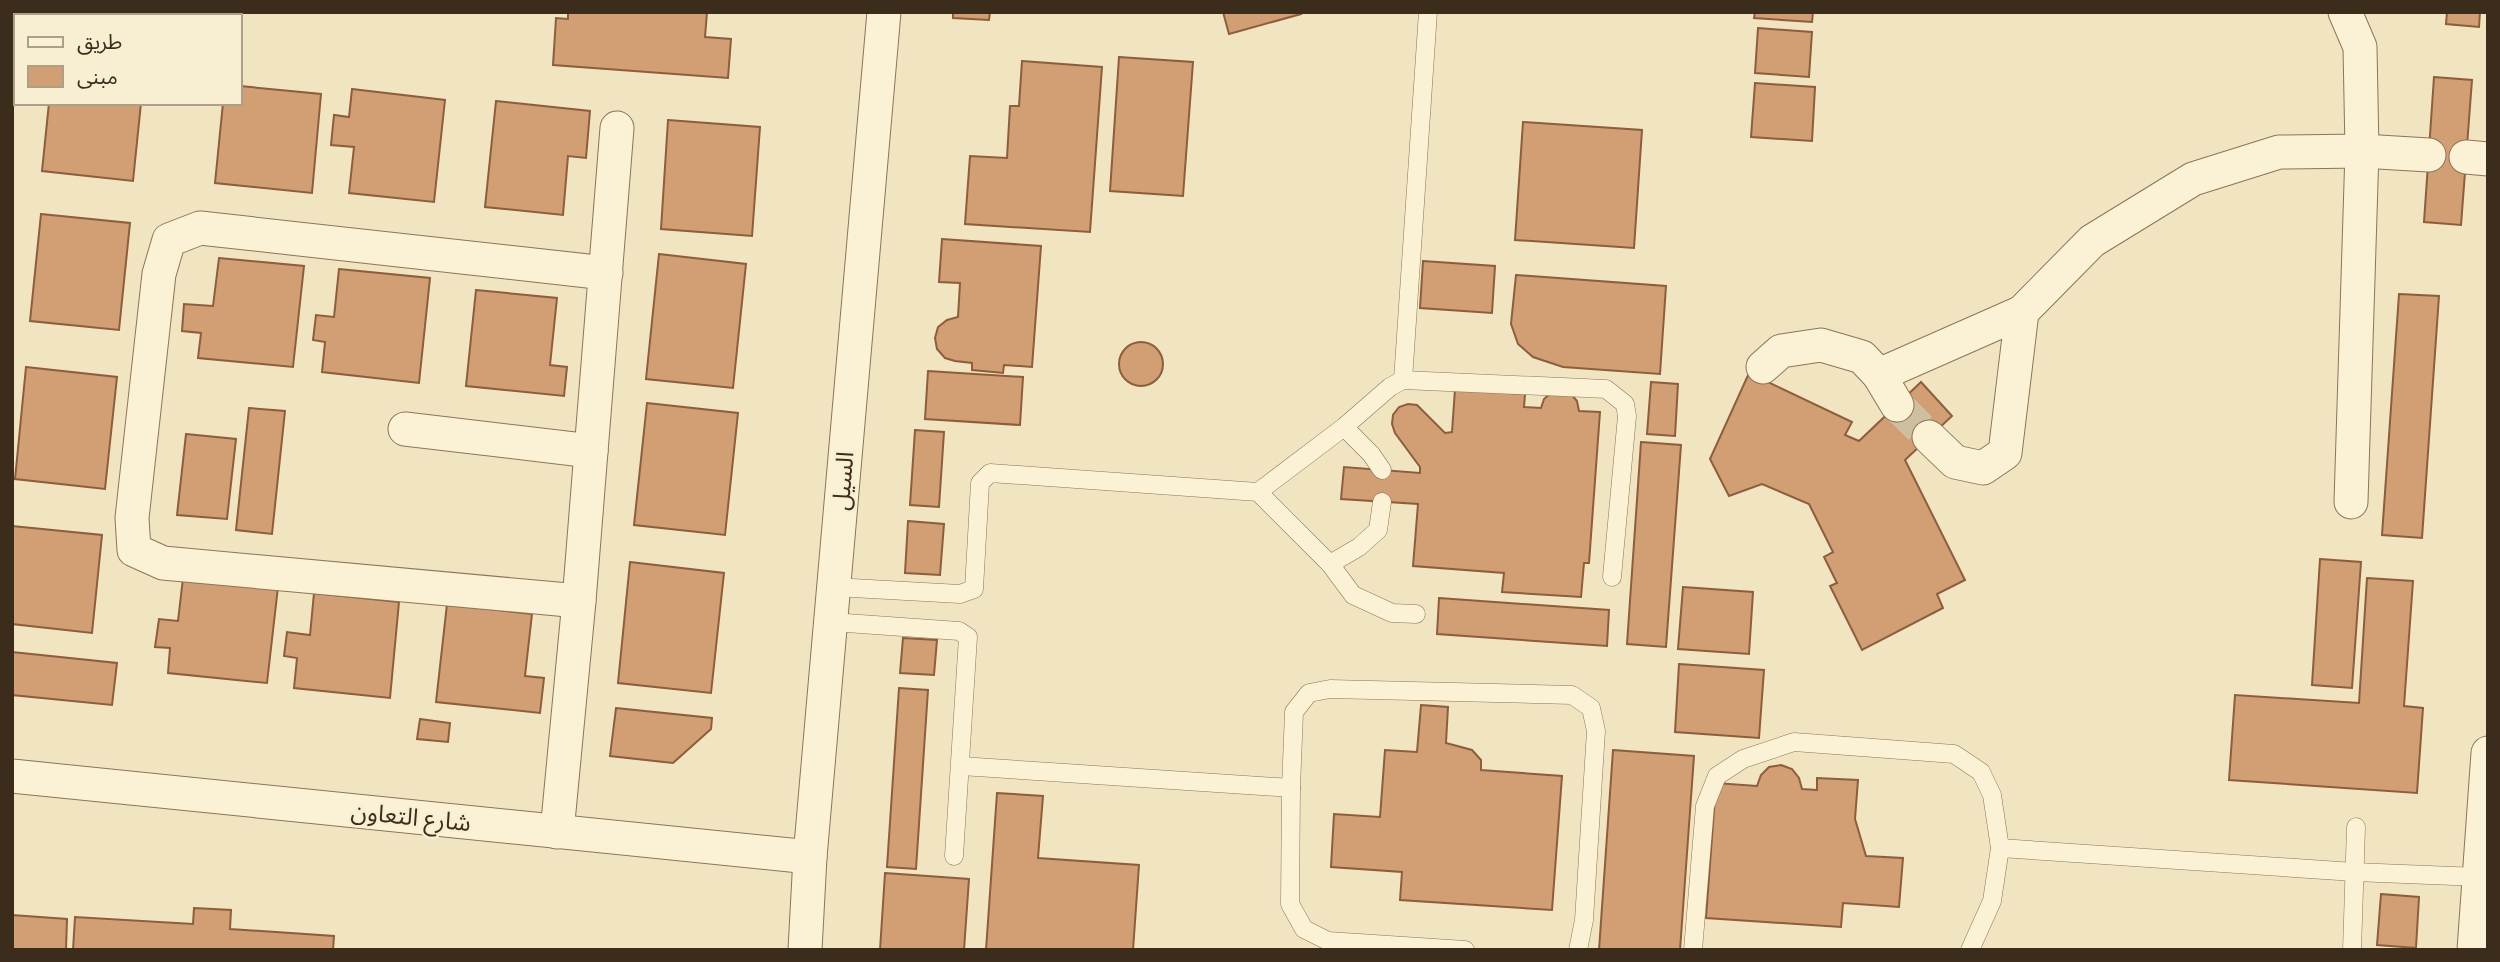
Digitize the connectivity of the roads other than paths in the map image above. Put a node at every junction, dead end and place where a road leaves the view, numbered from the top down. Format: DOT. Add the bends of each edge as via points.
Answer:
graph roads {
  1 [pos="884,12"];
  2 [pos="1428,12"];
  3 [pos="2345,12"];
  4 [pos="617,128"];
  5 [pos="2362,151"];
  6 [pos="2429,155"];
  7 [pos="606,273"];
  8 [pos="2022,312"];
  9 [pos="1763,367"];
  10 [pos="1879,374"];
  11 [pos="1403,380"];
  12 [pos="1897,405"];
  13 [pos="1344,427"];
  14 [pos="405,429"];
  15 [pos="1929,437"];
  16 [pos="591,451"];
  17 [pos="1382,470"];
  18 [pos="1258,492"];
  19 [pos="1382,502"];
  20 [pos="2351,502"];
  21 [pos="1330,564"];
  22 [pos="1612,577"];
  23 [pos="834,587"];
  24 [pos="579,601"];
  25 [pos="1416,614"];
  26 [pos="832,622"];
  27 [pos="2488,752"];
  28 [pos="961,766"];
  29 [pos="12,776"];
  30 [pos="1291,788"];
  31 [pos="2356,827"];
  32 [pos="557,832"];
  33 [pos="2000,848"];
  34 [pos="954,856"];
  35 [pos="810,857"];
  36 [pos="2354,873"];
  37 [pos="2479,877"];
  38 [pos="805,950"];
  39 [pos="1465,950"];
  40 [pos="1578,950"];
  41 [pos="1693,950"];
  42 [pos="1970,950"];
  43 [pos="2352,950"];
  44 [pos="2474,950"];
  1 -- 23 [label="street, السيل"];
  2 -- 11 [label="lane"];
  3 -- 5 [label="street" via="2361,47"];
  4 -- 7 [label="street"];
  5 -- 6 [label="street"];
  5 -- 8 [label="street" via="2279,152 2193,179 2092,241"];
  5 -- 20 [label="street"];
  7 -- 16 [label="street"];
  7 -- 24 [label="street" via="200,228 169,240 159,274 132,518 134,550 163,563"];
  8 -- 10 [label="street"];
  8 -- 15 [label="street" via="2005,453 1983,468 1955,462"];
  9 -- 10 [label="street" via="1781,351 1821,345 1863,357"];
  10 -- 12 [label="street"];
  11 -- 13 [label="lane"];
  11 -- 22 [label="lane" via="1606,389 1625,404"];
  13 -- 17 [label="lane"];
  13 -- 18 [label="lane"];
  14 -- 16 [label="street"];
  16 -- 24 [label="street"];
  18 -- 21 [label="lane"];
  18 -- 23 [label="lane" via="990,473 980,482 974,589 960,594"];
  19 -- 21 [label="lane" via="1378,530"];
  21 -- 25 [label="lane" via="1353,595 1392,613"];
  23 -- 26 [label="street, السيل"];
  24 -- 32 [label="street"];
  26 -- 28 [label="lane" via="959,631 968,637"];
  26 -- 35 [label="street, السيل"];
  27 -- 37 [label="street"];
  28 -- 30 [label="lane"];
  28 -- 34 [label="lane"];
  29 -- 32 [label="street, شارع التعاون"];
  30 -- 39 [label="lane" via="1290,904 1304,929 1328,941"];
  30 -- 40 [label="lane" via="1294,712 1309,693 1330,689 1572,695 1591,708 1596,730 1584,920"];
  31 -- 36 [label="lane"];
  32 -- 35 [label="street, شارع التعاون"];
  33 -- 36 [label="lane"];
  33 -- 41 [label="lane" via="1992,795 1981,772 1954,754 1794,742 1771,749 1717,776 1705,806"];
  33 -- 42 [label="lane" via="1992,901"];
  35 -- 38 [label="street, السيل"];
  36 -- 37 [label="lane"];
  36 -- 43 [label="lane"];
  37 -- 44 [label="street"];
}
